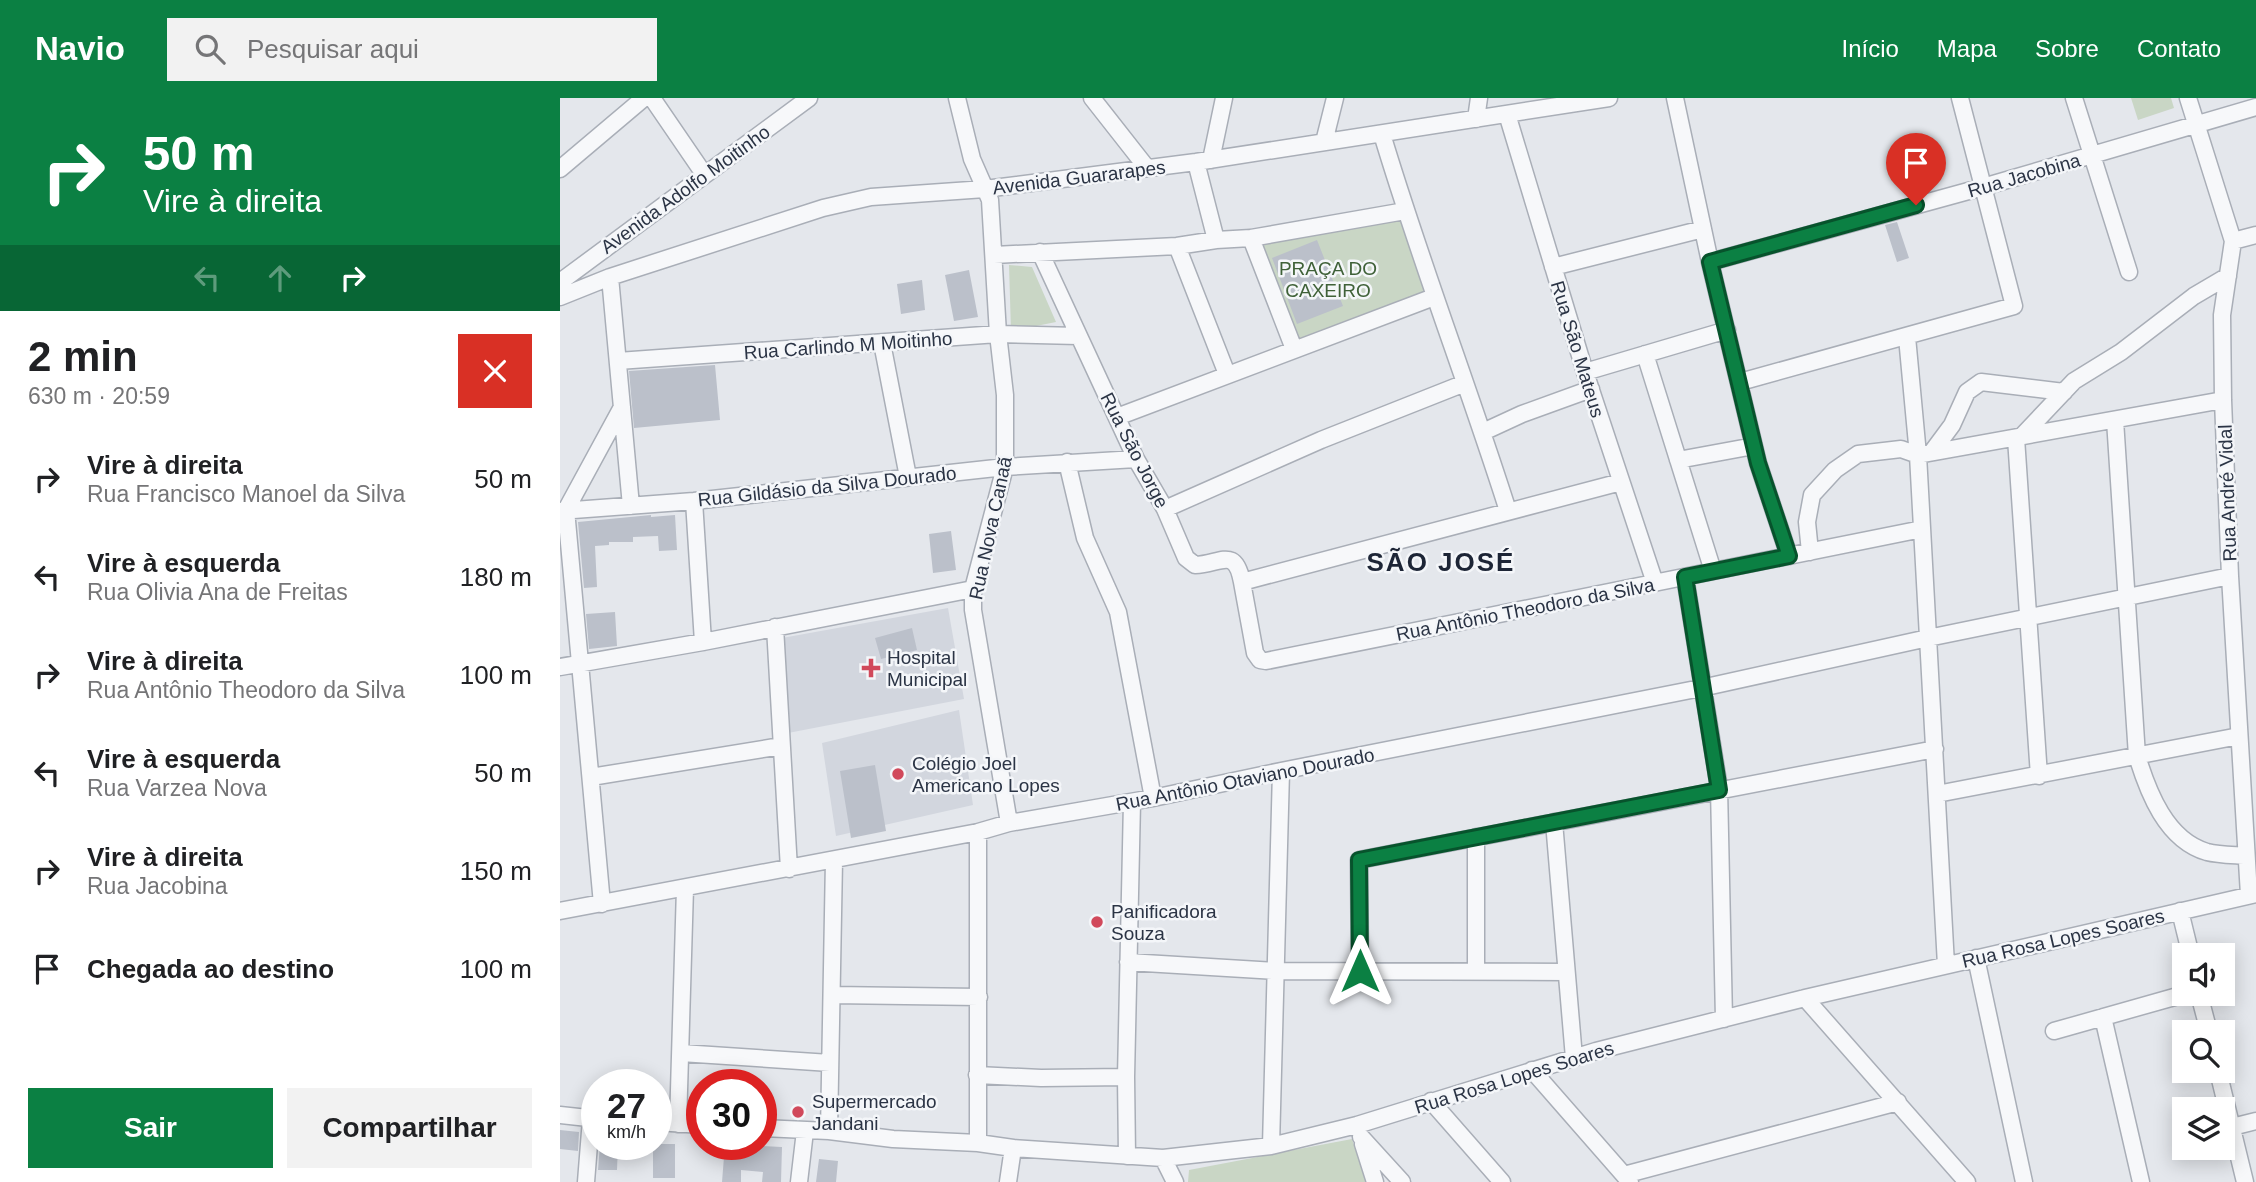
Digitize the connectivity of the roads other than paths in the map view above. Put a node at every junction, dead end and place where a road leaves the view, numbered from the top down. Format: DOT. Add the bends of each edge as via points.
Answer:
graph roads {
  1 [pos="644,98"];
  2 [pos="652,98"];
  3 [pos="809,98"];
  4 [pos="957,98"];
  5 [pos="1091,98"];
  6 [pos="1224,98"];
  7 [pos="1335,98"];
  8 [pos="1479,98"];
  9 [pos="1609,98"];
  10 [pos="1675,98"];
  11 [pos="1960,98"];
  12 [pos="2074,98"];
  13 [pos="2188,98"];
  14 [pos="2256,107"];
  15 [pos="1507,114"];
  16 [pos="1476,119"];
  17 [pos="2197,125"];
  18 [pos="1382,134"];
  19 [pos="1324,142"];
  20 [pos="2093,155"];
  21 [pos="1203,161"];
  22 [pos="1147,168"];
  23 [pos="560,169"];
  24 [pos="704,174"];
  25 [pos="1983,187"];
  26 [pos="985,189"];
  27 [pos="1405,211"];
  28 [pos="1703,229"];
  29 [pos="2256,235"];
  30 [pos="1251,237"];
  31 [pos="1216,240"];
  32 [pos="2233,241"];
  33 [pos="1177,246"];
  34 [pos="1040,252"];
  35 [pos="994,255"];
  36 [pos="1710,262"];
  37 [pos="1553,267"];
  38 [pos="2129,272"];
  39 [pos="2228,276"];
  40 [pos="610,277"];
  41 [pos="560,282"];
  42 [pos="560,297"];
  43 [pos="1434,297"];
  44 [pos="1727,330"];
  45 [pos="998,334"];
  46 [pos="1078,336"];
  47 [pos="1907,337"];
  48 [pos="883,343"];
  49 [pos="1294,349"];
  50 [pos="1645,354"];
  51 [pos="618,361"];
  52 [pos="1585,372"];
  53 [pos="1227,374"];
  54 [pos="1740,382"];
  55 [pos="1465,383"];
  56 [pos="1591,389"];
  57 [pos="2064,391"];
  58 [pos="2223,400"];
  59 [pos="622,407"];
  60 [pos="1117,416"];
  61 [pos="2115,420"];
  62 [pos="1483,432"];
  63 [pos="2018,438"];
  64 [pos="1754,446"];
  65 [pos="1925,453"];
  66 [pos="1136,459"];
  67 [pos="1678,460"];
  68 [pos="1067,463"];
  69 [pos="1005,467"];
  70 [pos="908,477"];
  71 [pos="1621,482"];
  72 [pos="694,501"];
  73 [pos="631,506"];
  74 [pos="1165,509"];
  75 [pos="563,511"];
  76 [pos="1508,511"];
  77 [pos="1922,529"];
  78 [pos="1810,552"];
  79 [pos="1789,556"];
  80 [pos="1713,571"];
  81 [pos="2230,576"];
  82 [pos="1685,577"];
  83 [pos="1242,582"];
  84 [pos="1655,583"];
  85 [pos="973,589"];
  86 [pos="2126,598"];
  87 [pos="2028,618"];
  88 [pos="775,627"];
  89 [pos="1928,638"];
  90 [pos="703,642"];
  91 [pos="580,664"];
  92 [pos="560,667"];
  93 [pos="1703,688"];
  94 [pos="2239,736"];
  95 [pos="781,746"];
  96 [pos="1935,749"];
  97 [pos="2137,756"];
  98 [pos="1281,771"];
  99 [pos="2039,776"];
  100 [pos="591,777"];
  101 [pos="1719,790"];
  102 [pos="1937,794"];
  103 [pos="1153,798"];
  104 [pos="1132,802"];
  105 [pos="1554,822"];
  106 [pos="1009,823"];
  107 [pos="978,832"];
  108 [pos="1476,837"];
  109 [pos="2246,856"];
  110 [pos="834,860"];
  111 [pos="789,869"];
  112 [pos="685,888"];
  113 [pos="2252,895"];
  114 [pos="602,904"];
  115 [pos="560,911"];
  116 [pos="2180,911"];
  117 [pos="2188,943"];
  118 [pos="1976,958"];
  119 [pos="1128,962"];
  120 [pos="1946,965"];
  121 [pos="1276,971"];
  122 [pos="1360,971"];
  123 [pos="1476,971"];
  124 [pos="1566,972"];
  125 [pos="832,995"];
  126 [pos="979,997"];
  127 [pos="1805,998"];
  128 [pos="2172,998"];
  129 [pos="2103,1017"];
  130 [pos="1724,1019"];
  131 [pos="2054,1031"];
  132 [pos="681,1053"];
  133 [pos="1574,1058"];
  134 [pos="830,1063"];
  135 [pos="1532,1070"];
  136 [pos="977,1075"];
  137 [pos="1126,1077"];
  138 [pos="1431,1101"];
  139 [pos="1898,1102"];
  140 [pos="560,1115"];
  141 [pos="581,1117"];
  142 [pos="2256,1121"];
  143 [pos="672,1123"];
  144 [pos="678,1124"];
  145 [pos="686,1124"];
  146 [pos="2235,1126"];
  147 [pos="777,1129"];
  148 [pos="805,1131"];
  149 [pos="829,1131"];
  150 [pos="1359,1131"];
  151 [pos="2235,1140"];
  152 [pos="978,1143"];
  153 [pos="1271,1146"];
  154 [pos="1013,1148"];
  155 [pos="1126,1156"];
  156 [pos="1163,1158"];
  157 [pos="589,1160"];
  158 [pos="1627,1178"];
  159 [pos="586,1182"];
  160 [pos="799,1182"];
  161 [pos="1008,1182"];
  162 [pos="1175,1182"];
  163 [pos="1375,1182"];
  164 [pos="1402,1182"];
  165 [pos="1502,1182"];
  166 [pos="1967,1182"];
  167 [pos="2024,1182"];
  168 [pos="2141,1182"];
  169 [pos="2245,1182"];
  1 -- 23 [label="street"];
  2 -- 24 [label="street"];
  3 -- 24 [label="street, Avenida Adolfo Moitinho"];
  4 -- 26 [label="street, Rua Nova Canaã" via="972,159"];
  5 -- 22 [label="street"];
  6 -- 21 [label="street"];
  7 -- 19 [label="street"];
  8 -- 16 [label="street"];
  9 -- 15 [label="street, Avenida Guararapes"];
  10 -- 28 [label="street"];
  11 -- 25 [label="street"];
  12 -- 20 [label="street"];
  13 -- 17 [label="street, Rua André Vidal"];
  14 -- 17 [label="street, Rua Jacobina"];
  15 -- 16 [label="street, Avenida Guararapes"];
  15 -- 37 [label="street, Rua São Mateus"];
  16 -- 18 [label="street, Avenida Guararapes"];
  17 -- 20 [label="street, Rua Jacobina"];
  17 -- 32 [label="street, Rua André Vidal"];
  18 -- 19 [label="street, Avenida Guararapes"];
  18 -- 27 [label="street"];
  19 -- 21 [label="street, Avenida Guararapes"];
  20 -- 25 [label="street, Rua Jacobina"];
  20 -- 38 [label="street"];
  21 -- 22 [label="street, Avenida Guararapes"];
  21 -- 31 [label="street"];
  22 -- 26 [label="street, Avenida Guararapes"];
  24 -- 41 [label="street, Avenida Adolfo Moitinho"];
  25 -- 36 [label="street, Rua Jacobina"];
  25 -- 47 [label="street" via="2014,306"];
  26 -- 35 [label="street, Rua Nova Canaã"];
  26 -- 40 [label="street, Avenida Guararapes" via="871,197 823,208"];
  27 -- 30 [label="street"];
  27 -- 43 [label="street"];
  28 -- 36 [label="street"];
  28 -- 37 [label="street"];
  29 -- 32 [label="street"];
  30 -- 31 [label="street"];
  30 -- 49 [label="street"];
  31 -- 33 [label="street"];
  32 -- 39 [label="street, Rua André Vidal"];
  33 -- 34 [label="street"];
  33 -- 53 [label="street"];
  34 -- 35 [label="street"];
  34 -- 46 [label="street, Rua São Jorge"];
  35 -- 45 [label="street, Rua Nova Canaã"];
  36 -- 44 [label="street"];
  37 -- 52 [label="street, Rua São Mateus"];
  39 -- 57 [label="street"];
  39 -- 58 [label="street, Rua André Vidal" via="2222,315"];
  40 -- 42 [label="street, Avenida Guararapes"];
  40 -- 51 [label="street"];
  43 -- 49 [label="street"];
  43 -- 55 [label="street"];
  44 -- 50 [label="street"];
  44 -- 54 [label="street"];
  45 -- 46 [label="street, Rua Carlindo M Moitinho"];
  45 -- 48 [label="street, Rua Carlindo M Moitinho"];
  45 -- 69 [label="street, Rua Nova Canaã" via="1005,395"];
  46 -- 60 [label="street, Rua São Jorge"];
  47 -- 54 [label="street"];
  47 -- 65 [label="street"];
  48 -- 51 [label="street, Rua Carlindo M Moitinho"];
  48 -- 70 [label="street"];
  49 -- 53 [label="street"];
  50 -- 52 [label="street"];
  50 -- 67 [label="street"];
  51 -- 59 [label="street"];
  52 -- 56 [label="street, Rua São Mateus"];
  53 -- 60 [label="street"];
  54 -- 64 [label="street"];
  55 -- 62 [label="street"];
  55 -- 74 [label="street"];
  56 -- 62 [label="street"];
  56 -- 71 [label="street, Rua São Mateus"];
  57 -- 63 [label="street"];
  57 -- 65 [label="street" via="1981,382 1967,392 1952,425"];
  58 -- 61 [label="street"];
  58 -- 81 [label="street, Rua André Vidal"];
  59 -- 73 [label="street"];
  59 -- 75 [label="street"];
  60 -- 66 [label="street, Rua São Jorge"];
  61 -- 63 [label="street"];
  61 -- 86 [label="street"];
  62 -- 76 [label="street"];
  63 -- 65 [label="street"];
  63 -- 87 [label="street"];
  64 -- 67 [label="street"];
  64 -- 79 [label="street"];
  65 -- 77 [label="street"];
  65 -- 78 [label="street" via="1901,449 1858,454 1835,470 1812,495 1807,522"];
  66 -- 68 [label="street, Rua Gildásio da Silva Dourado"];
  66 -- 74 [label="street, Rua São Jorge"];
  67 -- 80 [label="street"];
  68 -- 69 [label="street, Rua Gildásio da Silva Dourado"];
  68 -- 103 [label="street" via="1085,538 1118,612"];
  69 -- 70 [label="street, Rua Gildásio da Silva Dourado"];
  69 -- 85 [label="street, Rua Nova Canaã"];
  70 -- 72 [label="street, Rua Gildásio da Silva Dourado"];
  71 -- 76 [label="street"];
  71 -- 84 [label="street, Rua São Mateus"];
  72 -- 73 [label="street, Rua Gildásio da Silva Dourado"];
  72 -- 90 [label="street"];
  73 -- 75 [label="street, Rua Gildásio da Silva Dourado"];
  74 -- 83 [label="street, Rua São Jorge" via="1186,558 1199,565 1234,561"];
  75 -- 91 [label="street"];
  76 -- 83 [label="street"];
  77 -- 78 [label="street, Rua Antônio Theodoro da Silva"];
  77 -- 89 [label="street"];
  78 -- 79 [label="street, Rua Antônio Theodoro da Silva"];
  79 -- 80 [label="street, Rua Antônio Theodoro da Silva"];
  80 -- 82 [label="street, Rua Antônio Theodoro da Silva"];
  81 -- 86 [label="street, Rua Antônio Otaviano Dourado"];
  81 -- 94 [label="street, Rua André Vidal"];
  82 -- 84 [label="street, Rua Antônio Theodoro da Silva"];
  82 -- 93 [label="street"];
  83 -- 84 [label="street, Rua Antônio Theodoro da Silva" via="1255,653 1266,661"];
  85 -- 88 [label="street"];
  85 -- 106 [label="street, Rua Nova Canaã" via="985,695"];
  86 -- 87 [label="street, Rua Antônio Otaviano Dourado"];
  86 -- 97 [label="street"];
  87 -- 89 [label="street, Rua Antônio Otaviano Dourado"];
  87 -- 99 [label="street"];
  88 -- 90 [label="street"];
  88 -- 95 [label="street"];
  89 -- 93 [label="street, Rua Antônio Otaviano Dourado"];
  89 -- 96 [label="street"];
  90 -- 91 [label="street"];
  91 -- 92 [label="street"];
  91 -- 100 [label="street"];
  93 -- 98 [label="street, Rua Antônio Otaviano Dourado"];
  93 -- 101 [label="street"];
  94 -- 97 [label="street"];
  94 -- 109 [label="street, Rua André Vidal"];
  95 -- 100 [label="street"];
  95 -- 111 [label="street"];
  96 -- 101 [label="street"];
  96 -- 102 [label="street"];
  97 -- 99 [label="street"];
  97 -- 109 [label="street" via="2157,808 2176,831 2207,852"];
  98 -- 103 [label="street, Rua Antônio Otaviano Dourado"];
  98 -- 121 [label="street"];
  99 -- 102 [label="street"];
  100 -- 114 [label="street"];
  101 -- 105 [label="street"];
  101 -- 130 [label="street"];
  102 -- 120 [label="street"];
  103 -- 104 [label="street, Rua Antônio Otaviano Dourado"];
  104 -- 106 [label="street, Rua Antônio Otaviano Dourado"];
  104 -- 119 [label="street"];
  105 -- 108 [label="street"];
  105 -- 124 [label="street"];
  106 -- 107 [label="street, Rua Antônio Otaviano Dourado"];
  107 -- 110 [label="street, Rua Antônio Otaviano Dourado"];
  107 -- 126 [label="street"];
  108 -- 122 [label="street" via="1359,860"];
  108 -- 123 [label="street"];
  109 -- 113 [label="street, Rua André Vidal"];
  110 -- 111 [label="street, Rua Antônio Otaviano Dourado"];
  110 -- 125 [label="street"];
  111 -- 112 [label="street, Rua Antônio Otaviano Dourado"];
  112 -- 114 [label="street, Rua Antônio Otaviano Dourado"];
  112 -- 132 [label="street"];
  113 -- 116 [label="street, Rua Rosa Lopes Soares"];
  114 -- 115 [label="street, Rua Antônio Otaviano Dourado"];
  116 -- 117 [label="street"];
  116 -- 118 [label="street, Rua Rosa Lopes Soares"];
  118 -- 120 [label="street, Rua Rosa Lopes Soares"];
  118 -- 167 [label="street"];
  119 -- 121 [label="street"];
  119 -- 137 [label="street"];
  120 -- 127 [label="street, Rua Rosa Lopes Soares"];
  121 -- 122 [label="street"];
  121 -- 153 [label="street"];
  122 -- 123 [label="street"];
  123 -- 124 [label="street"];
  124 -- 133 [label="street"];
  125 -- 126 [label="street"];
  125 -- 134 [label="street"];
  126 -- 136 [label="street"];
  127 -- 130 [label="street, Rua Rosa Lopes Soares"];
  127 -- 139 [label="street"];
  128 -- 129 [label="street"];
  129 -- 131 [label="street"];
  129 -- 168 [label="street"];
  130 -- 133 [label="street, Rua Rosa Lopes Soares"];
  132 -- 134 [label="street"];
  132 -- 144 [label="street"];
  133 -- 135 [label="street, Rua Rosa Lopes Soares"];
  134 -- 149 [label="street"];
  135 -- 138 [label="street, Rua Rosa Lopes Soares"];
  135 -- 158 [label="street"];
  136 -- 137 [label="street"];
  136 -- 152 [label="street"];
  137 -- 155 [label="street"];
  138 -- 150 [label="street, Rua Rosa Lopes Soares"];
  138 -- 165 [label="street"];
  139 -- 158 [label="street"];
  139 -- 166 [label="street"];
  140 -- 141 [label="street"];
  142 -- 146 [label="street"];
  143 -- 144 [label="street"];
  144 -- 145 [label="street"];
  147 -- 148 [label="street, Rua Rosa Lopes Soares"];
  148 -- 149 [label="street, Rua Rosa Lopes Soares"];
  148 -- 160 [label="street"];
  149 -- 152 [label="street, Rua Rosa Lopes Soares"];
  150 -- 153 [label="street, Rua Rosa Lopes Soares"];
  150 -- 163 [label="street"];
  150 -- 164 [label="street"];
  151 -- 169 [label="street"];
  152 -- 154 [label="street, Rua Rosa Lopes Soares"];
  153 -- 156 [label="street, Rua Rosa Lopes Soares"];
  154 -- 155 [label="street, Rua Rosa Lopes Soares"];
  154 -- 161 [label="street"];
  155 -- 156 [label="street, Rua Rosa Lopes Soares"];
  156 -- 162 [label="street"];
  157 -- 159 [label="street"];
}
